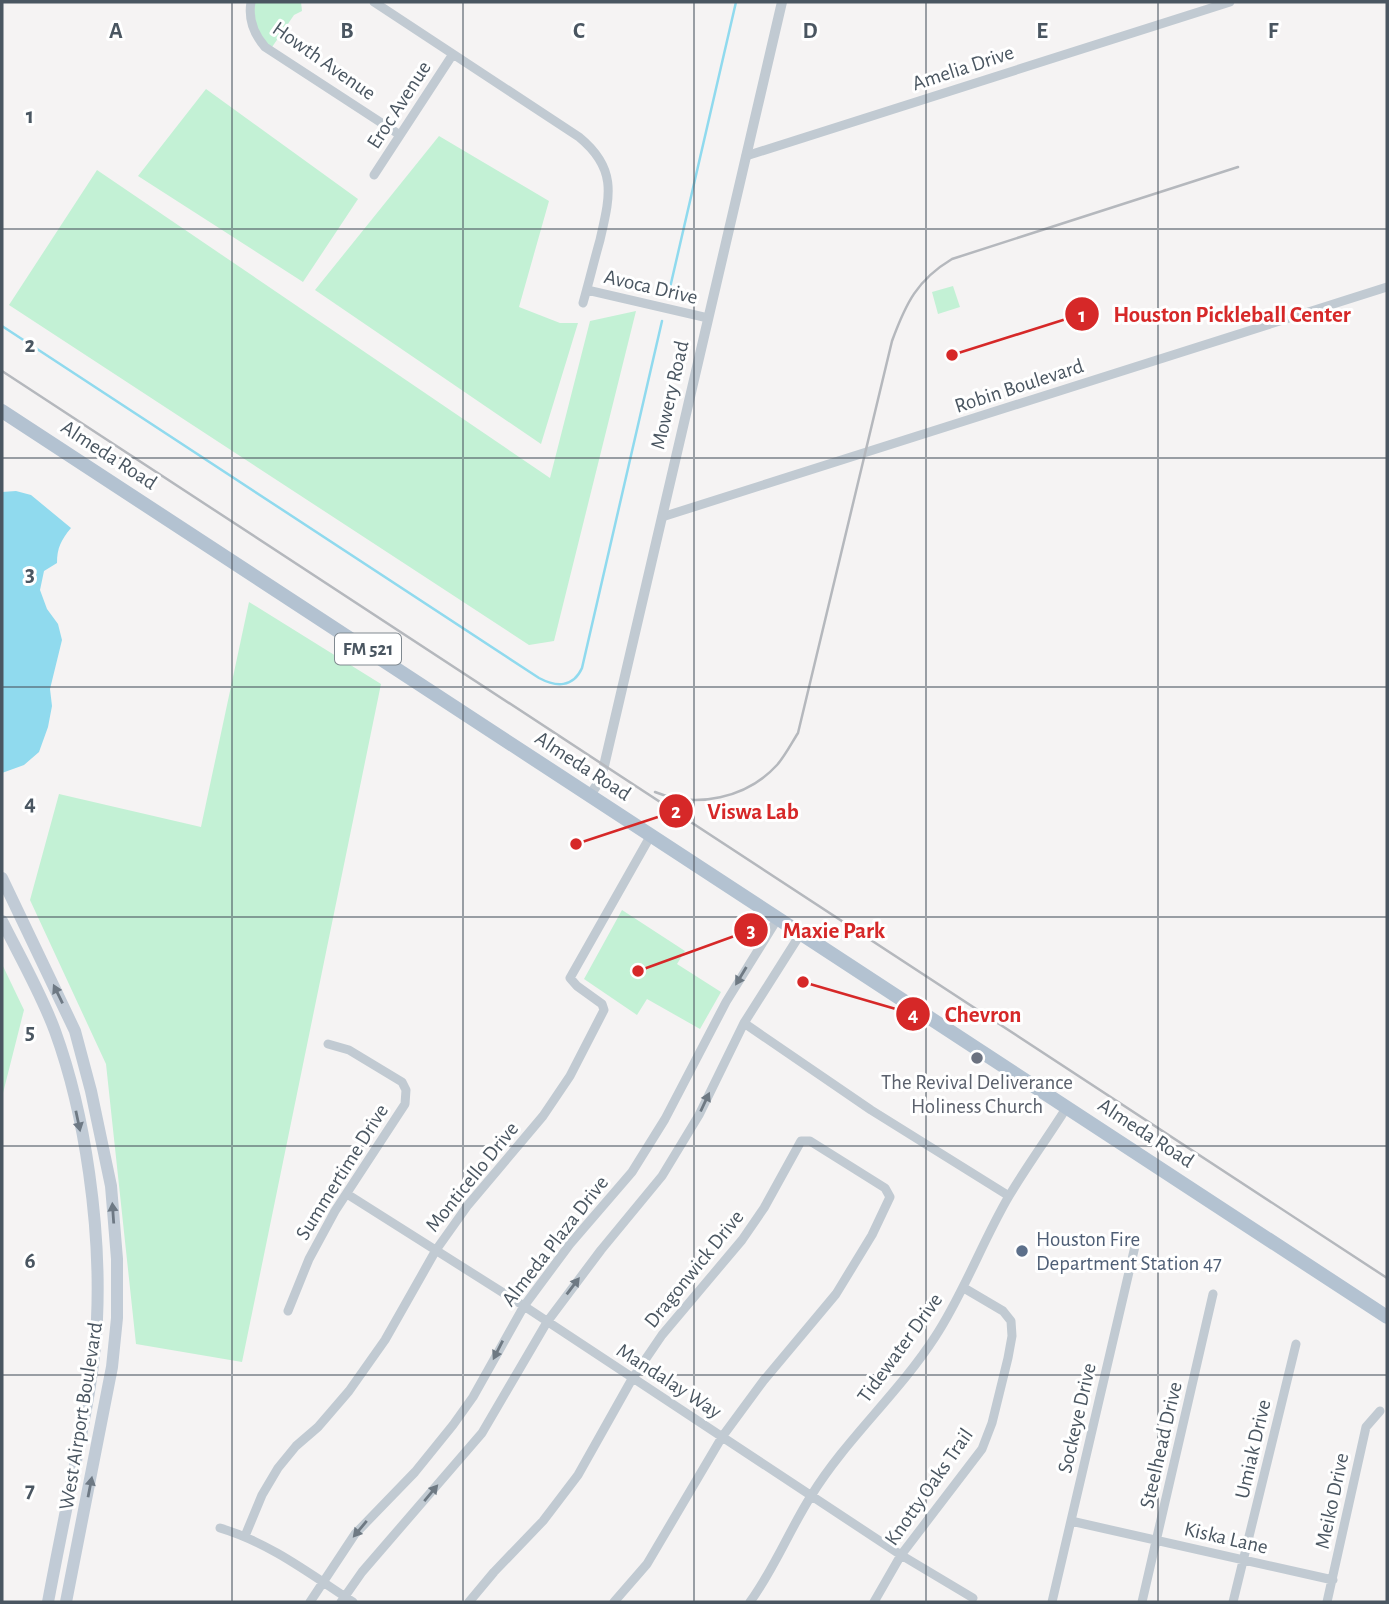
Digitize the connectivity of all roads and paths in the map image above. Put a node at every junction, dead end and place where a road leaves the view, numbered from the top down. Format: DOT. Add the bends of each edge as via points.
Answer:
graph roads {
  1 [pos="251,2"];
  2 [pos="374,2"];
  3 [pos="782,2"];
  4 [pos="1230,2"];
  5 [pos="453,54"];
  6 [pos="400,135"];
  7 [pos="746,156"];
  8 [pos="374,175"];
  9 [pos="1387,287"];
  10 [pos="587,290"];
  11 [pos="583,303"];
  12 [pos="708,318"];
  13 [pos="2,411"];
  14 [pos="662,517"];
  15 [pos="590,795"];
  16 [pos="651,835"];
  17 [pos="2,878"];
  18 [pos="778,918"];
  19 [pos="2,921"];
  20 [pos="801,933"];
  21 [pos="30,935"];
  22 [pos="12,942"];
  23 [pos="744,1023"];
  24 [pos="328,1044"];
  25 [pos="91,1091"];
  26 [pos="73,1096"];
  27 [pos="1067,1107"];
  28 [pos="346,1194"];
  29 [pos="1009,1196"];
  30 [pos="1136,1242"];
  31 [pos="436,1250"];
  32 [pos="117,1259"];
  33 [pos="97,1260"];
  34 [pos="964,1288"];
  35 [pos="1213,1294"];
  36 [pos="524,1306"];
  37 [pos="288,1311"];
  38 [pos="1387,1317"];
  39 [pos="547,1321"];
  40 [pos="1296,1344"];
  41 [pos="632,1379"];
  42 [pos="1380,1411"];
  43 [pos="722,1437"];
  44 [pos="811,1494"];
  45 [pos="1072,1521"];
  46 [pos="220,1528"];
  47 [pos="245,1536"];
  48 [pos="60,1540"];
  49 [pos="1157,1541"];
  50 [pos="79,1544"];
  51 [pos="901,1555"];
  52 [pos="1244,1560"];
  53 [pos="1333,1580"];
  54 [pos="322,1582"];
  55 [pos="973,1598"];
  56 [pos="346,1600"];
  57 [pos="48,1602"];
  58 [pos="66,1602"];
  59 [pos="310,1602"];
  60 [pos="469,1602"];
  61 [pos="614,1602"];
  62 [pos="750,1602"];
  63 [pos="874,1602"];
  64 [pos="1052,1602"];
  65 [pos="1142,1602"];
  66 [pos="1233,1602"];
  67 [pos="1326,1602"];
  1 -- 6 [label="street, Howth Avenue" via="251,22 265,47"];
  2 -- 5 [label="street"];
  3 -- 7 [label="street, Mowery Road"];
  4 -- 7 [label="street, Amelia Drive"];
  5 -- 6 [label="street, Eroc Avenue"];
  5 -- 10 [label="street" via="597,153 607,174 609,197"];
  6 -- 8 [label="street, Eroc Avenue"];
  7 -- 12 [label="street, Mowery Road"];
  9 -- 14 [label="street, Robin Boulevard"];
  10 -- 11 [label="street"];
  10 -- 12 [label="street, Avoca Drive"];
  12 -- 14 [label="street, Mowery Road"];
  13 -- 15 [label="main road, Almeda Road / FM 521"];
  14 -- 15 [label="street, Mowery Road" via="604,766"];
  15 -- 16 [label="main road, Almeda Road / FM 521"];
  16 -- 18 [label="main road, Almeda Road / FM 521"];
  16 -- 31 [label="street, Monticello Drive" via="570,978 602,1004 602,1017 591,1039 543,1116"];
  17 -- 21 [label="main road, West Airport Boulevard"];
  18 -- 20 [label="main road, Almeda Road / FM 521"];
  18 -- 36 [label="street, Almeda Plaza Drive, one-way" via="632,1172"];
  19 -- 22 [label="main road, West Airport Boulevard"];
  20 -- 23 [label="street, Almeda Plaza Drive"];
  20 -- 27 [label="main road, Almeda Road / FM 521"];
  21 -- 22 [label="main road"];
  25 -- 21 [label="main road, West Airport Boulevard, one-way" via="75,1031"];
  22 -- 26 [label="main road, West Airport Boulevard" via="55,1032"];
  23 -- 29 [label="street"];
  39 -- 23 [label="street, Almeda Plaza Drive, one-way" via="662,1177 699,1115"];
  24 -- 28 [label="street, Summertime Drive" via="349,1049 402,1082 406,1090 405,1104"];
  25 -- 26 [label="main road"];
  32 -- 25 [label="main road, West Airport Boulevard, one-way" via="111,1186"];
  26 -- 33 [label="main road, West Airport Boulevard, one-way" via="92,1188"];
  27 -- 29 [label="street, Tidewater Drive"];
  27 -- 38 [label="main road, Almeda Road / FM 521"];
  28 -- 31 [label="street, Mandalay Way"];
  28 -- 37 [label="street, Summertime Drive" via="309,1259"];
  29 -- 34 [label="street, Tidewater Drive"];
  30 -- 45 [label="street, Sockeye Drive"];
  31 -- 36 [label="street, Mandalay Way"];
  31 -- 47 [label="street, Monticello Drive" via="385,1339 348,1391 278,1468"];
  32 -- 33 [label="main road"];
  50 -- 32 [label="main road, West Airport Boulevard, one-way" via="112,1367"];
  33 -- 48 [label="main road, West Airport Boulevard" via="92,1368"];
  34 -- 44 [label="street, Tidewater Drive" via="904,1380"];
  34 -- 51 [label="street, Knotty Oaks Trail" via="1003,1311 1011,1321 1008,1358 982,1449"];
  35 -- 49 [label="street, Steelhead Drive"];
  36 -- 39 [label="street, Mandalay Way"];
  36 -- 54 [label="street, Almeda Plaza Drive, one-way" via="473,1397 415,1472 355,1534"];
  39 -- 41 [label="street, Mandalay Way"];
  56 -- 39 [label="street, Almeda Plaza Drive, one-way" via="362,1572 482,1433"];
  40 -- 52 [label="street, Umiak Drive"];
  41 -- 43 [label="street, Mandalay Way"];
  41 -- 43 [label="street, Dragonwick Drive" via="662,1335 742,1240 802,1141 810,1140 885,1188 888,1204 836,1294"];
  41 -- 60 [label="street, Dragonwick Drive" via="578,1475"];
  42 -- 53 [label="street, Meiko Drive" via="1366,1427"];
  43 -- 44 [label="street, Mandalay Way"];
  43 -- 61 [label="street" via="647,1564"];
  44 -- 51 [label="street, Mandalay Way"];
  44 -- 62 [label="street, Tidewater Drive"];
  45 -- 49 [label="street, Kiska Lane"];
  45 -- 64 [label="street, Sockeye Drive"];
  46 -- 47 [label="street"];
  47 -- 54 [label="street"];
  48 -- 50 [label="main road"];
  48 -- 57 [label="main road, West Airport Boulevard"];
  49 -- 52 [label="street, Kiska Lane"];
  49 -- 65 [label="street, Steelhead Drive"];
  50 -- 58 [label="main road, West Airport Boulevard"];
  51 -- 55 [label="street, Mandalay Way"];
  51 -- 63 [label="street, Knotty Oaks Trail"];
  52 -- 53 [label="street, Kiska Lane"];
  52 -- 66 [label="street, Umiak Drive"];
  53 -- 67 [label="street, Meiko Drive"];
  54 -- 56 [label="street"];
  54 -- 59 [label="street, Almeda Plaza Drive"];
}
